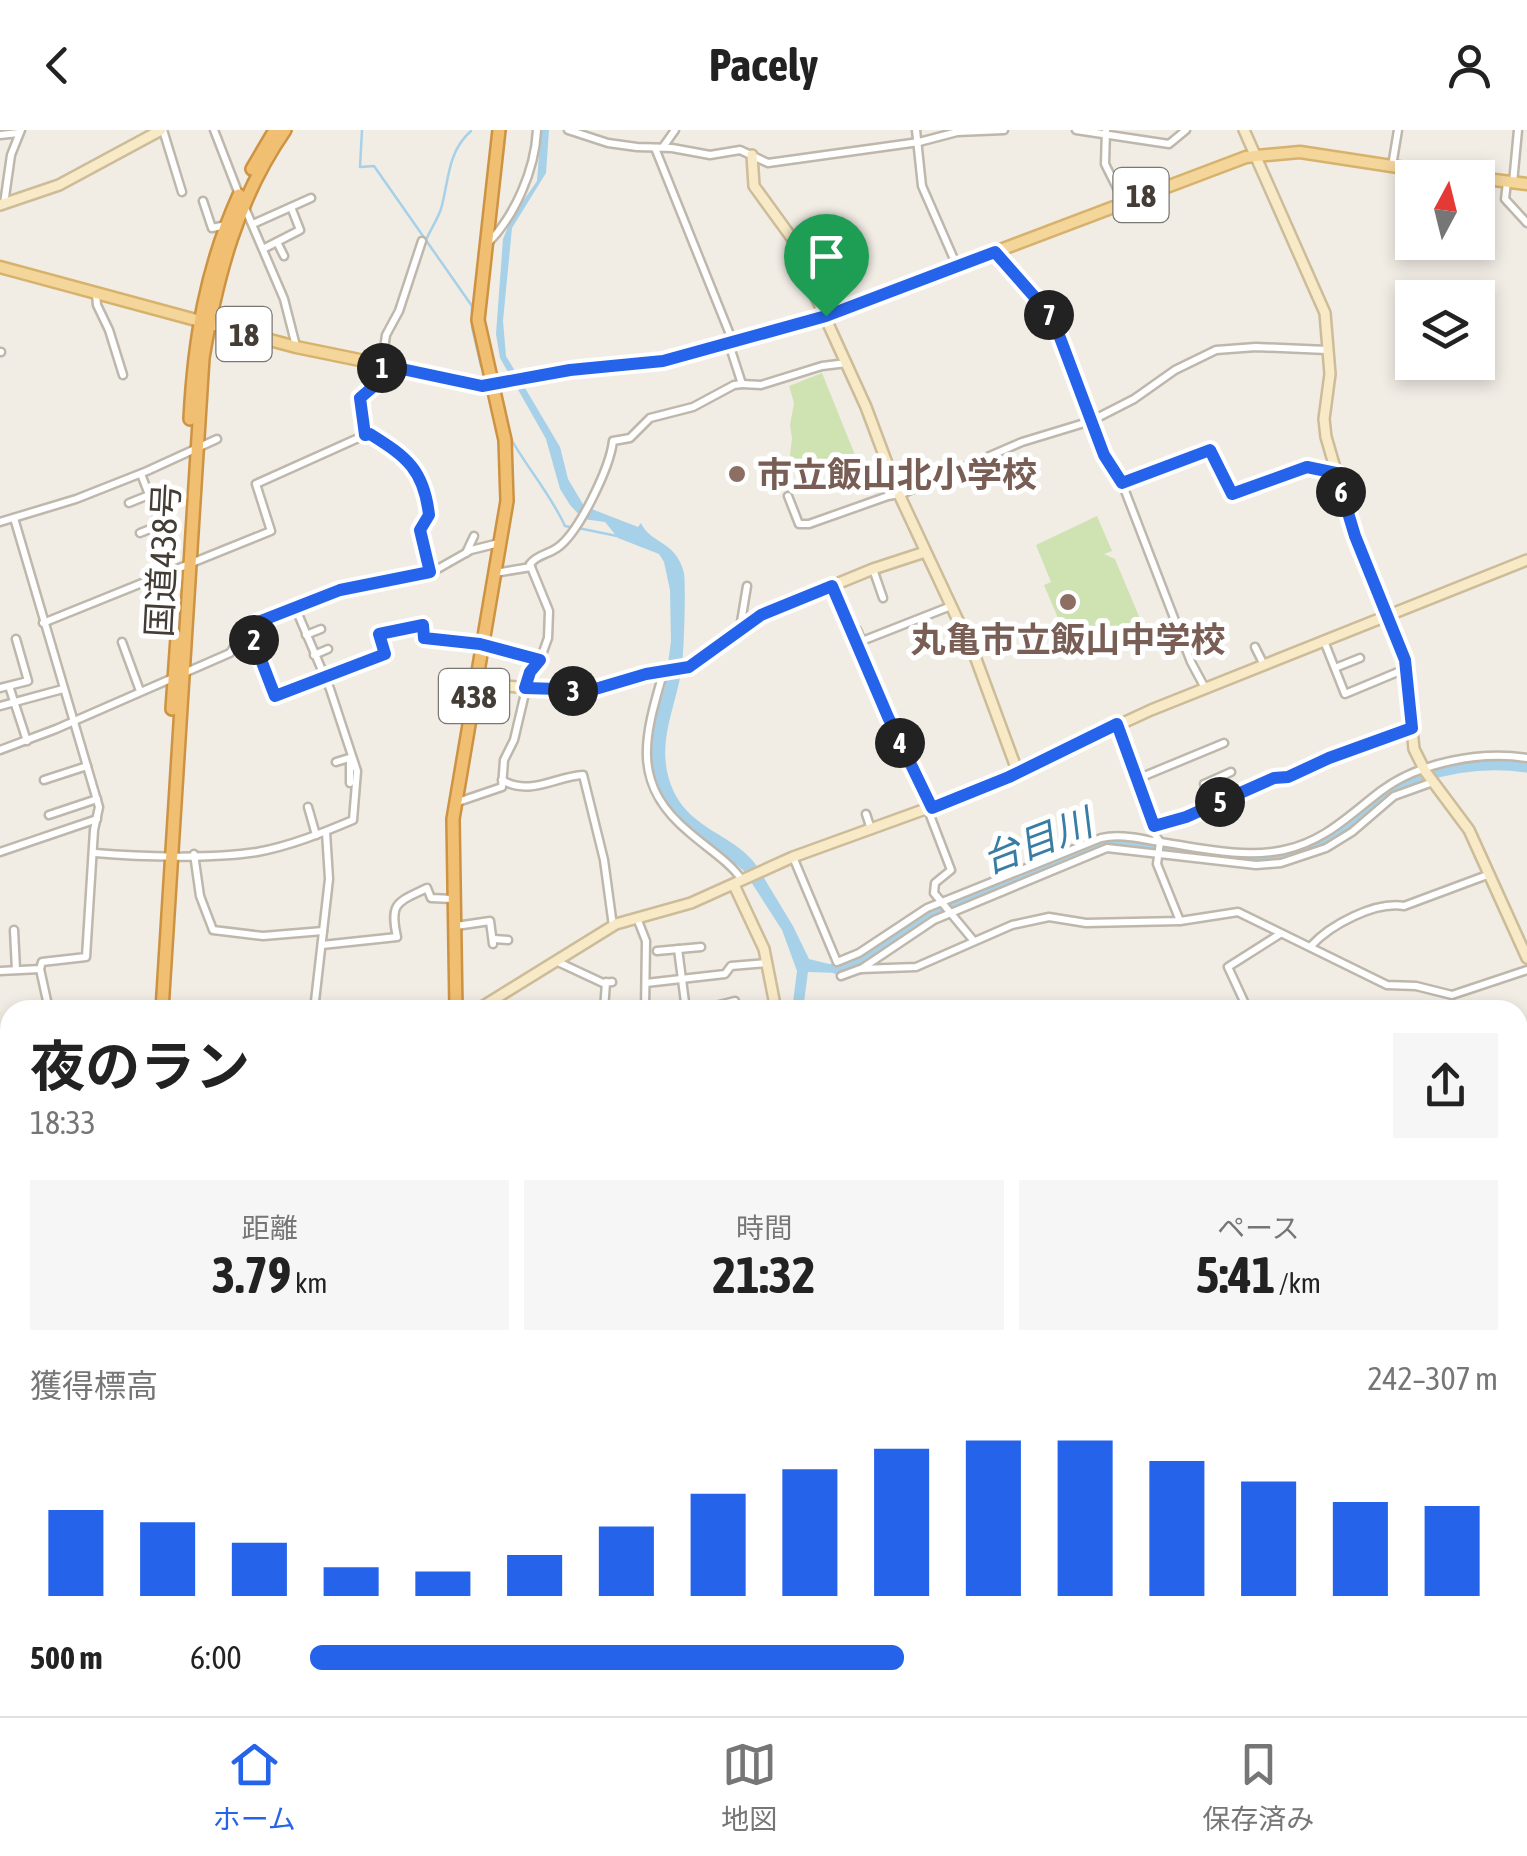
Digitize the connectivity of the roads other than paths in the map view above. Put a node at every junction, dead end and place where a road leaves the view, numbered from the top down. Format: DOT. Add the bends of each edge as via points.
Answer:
graph roads {
  1 [pos="162,130"];
  2 [pos="214,130"];
  3 [pos="275,130"];
  4 [pos="285,130"];
  5 [pos="499,130"];
  6 [pos="537,130"];
  7 [pos="569,130"];
  8 [pos="675,130"];
  9 [pos="916,130"];
  10 [pos="1004,130"];
  11 [pos="1076,130"];
  12 [pos="1186,130"];
  13 [pos="1244,130"];
  14 [pos="1398,130"];
  15 [pos="1518,130"];
  16 [pos="20,132"];
  17 [pos="1106,132"];
  18 [pos="0,134"];
  19 [pos="149,134"];
  20 [pos="918,142"];
  21 [pos="659,148"];
  22 [pos="12,150"];
  23 [pos="0,152"];
  24 [pos="752,156"];
  25 [pos="1254,156"];
  26 [pos="1392,166"];
  27 [pos="1395,166"];
  28 [pos="1495,180"];
  29 [pos="1510,182"];
  30 [pos="1527,184"];
  31 [pos="182,192"];
  32 [pos="241,199"];
  33 [pos="202,201"];
  34 [pos="308,202"];
  35 [pos="1124,202"];
  36 [pos="2,205"];
  37 [pos="291,207"];
  38 [pos="253,224"];
  39 [pos="1527,224"];
  40 [pos="226,225"];
  41 [pos="422,241"];
  42 [pos="277,242"];
  43 [pos="486,245"];
  44 [pos="263,249"];
  45 [pos="995,252"];
  46 [pos="284,256"];
  47 [pos="0,267"];
  48 [pos="958,267"];
  49 [pos="96,294"];
  50 [pos="826,316"];
  51 [pos="204,323"];
  52 [pos="732,344"];
  53 [pos="296,348"];
  54 [pos="1329,350"];
  55 [pos="847,362"];
  56 [pos="382,365"];
  57 [pos="124,375"];
  58 [pos="491,384"];
  59 [pos="742,384"];
  60 [pos="1091,421"];
  61 [pos="365,435"];
  62 [pos="216,439"];
  63 [pos="192,449"];
  64 [pos="1336,473"];
  65 [pos="141,474"];
  66 [pos="1122,483"];
  67 [pos="898,494"];
  68 [pos="149,495"];
  69 [pos="788,496"];
  70 [pos="128,503"];
  71 [pos="14,518"];
  72 [pos="0,522"];
  73 [pos="140,533"];
  74 [pos="474,536"];
  75 [pos="500,543"];
  76 [pos="924,552"];
  77 [pos="466,554"];
  78 [pos="1527,560"];
  79 [pos="185,565"];
  80 [pos="531,567"];
  81 [pos="1476,568"];
  82 [pos="873,569"];
  83 [pos="430,572"];
  84 [pos="495,573"];
  85 [pos="1482,581"];
  86 [pos="747,586"];
  87 [pos="832,586"];
  88 [pos="883,598"];
  89 [pos="951,606"];
  90 [pos="294,608"];
  91 [pos="909,609"];
  92 [pos="1386,615"];
  93 [pos="883,621"];
  94 [pos="914,621"];
  95 [pos="44,623"];
  96 [pos="248,626"];
  97 [pos="740,628"];
  98 [pos="321,629"];
  99 [pos="857,630"];
  100 [pos="887,632"];
  101 [pos="306,635"];
  102 [pos="16,639"];
  103 [pos="1324,641"];
  104 [pos="122,642"];
  105 [pos="484,645"];
  106 [pos="1254,646"];
  107 [pos="328,649"];
  108 [pos="314,655"];
  109 [pos="1360,658"];
  110 [pos="540,660"];
  111 [pos="1264,666"];
  112 [pos="1334,668"];
  113 [pos="1407,668"];
  114 [pos="666,670"];
  115 [pos="178,675"];
  116 [pos="324,676"];
  117 [pos="476,684"];
  118 [pos="0,688"];
  119 [pos="63,688"];
  120 [pos="525,688"];
  121 [pos="10,689"];
  122 [pos="1205,689"];
  123 [pos="140,691"];
  124 [pos="14,702"];
  125 [pos="0,706"];
  126 [pos="74,721"];
  127 [pos="1117,724"];
  128 [pos="1412,728"];
  129 [pos="27,741"];
  130 [pos="1224,744"];
  131 [pos="350,747"];
  132 [pos="0,750"];
  133 [pos="349,758"];
  134 [pos="1527,758"];
  135 [pos="336,762"];
  136 [pos="87,766"];
  137 [pos="1424,770"];
  138 [pos="1231,772"];
  139 [pos="1018,773"];
  140 [pos="44,780"];
  141 [pos="502,780"];
  142 [pos="1137,780"];
  143 [pos="1433,781"];
  144 [pos="350,782"];
  145 [pos="97,799"];
  146 [pos="455,803"];
  147 [pos="1214,805"];
  148 [pos="308,807"];
  149 [pos="930,809"];
  150 [pos="866,814"];
  151 [pos="49,815"];
  152 [pos="97,819"];
  153 [pos="1154,826"];
  154 [pos="871,828"];
  155 [pos="326,832"];
  156 [pos="316,835"];
  157 [pos="1160,848"];
  158 [pos="0,852"];
  159 [pos="94,853"];
  160 [pos="168,854"];
  161 [pos="194,854"];
  162 [pos="1293,854"];
  163 [pos="793,857"];
  164 [pos="1487,874"];
  165 [pos="741,882"];
  166 [pos="453,899"];
  167 [pos="943,903"];
  168 [pos="951,913"];
  169 [pos="636,917"];
  170 [pos="1180,921"];
  171 [pos="454,926"];
  172 [pos="613,926"];
  173 [pos="14,930"];
  174 [pos="323,931"];
  175 [pos="1280,934"];
  176 [pos="14,940"];
  177 [pos="508,940"];
  178 [pos="973,940"];
  179 [pos="0,941"];
  180 [pos="322,944"];
  181 [pos="1311,946"];
  182 [pos="701,947"];
  183 [pos="678,949"];
  184 [pos="657,951"];
  185 [pos="1527,958"];
  186 [pos="844,961"];
  187 [pos="558,962"];
  188 [pos="767,963"];
  189 [pos="860,969"];
  190 [pos="16,970"];
  191 [pos="40,970"];
  192 [pos="0,971"];
  193 [pos="1526,971"];
  194 [pos="681,980"];
  195 [pos="646,984"];
  196 [pos="47,1000"];
  197 [pos="159,1000"];
  198 [pos="315,1000"];
  199 [pos="456,1000"];
  200 [pos="494,1000"];
  201 [pos="606,1000"];
  202 [pos="645,1000"];
  203 [pos="684,1000"];
  204 [pos="774,1000"];
  205 [pos="1243,1000"];
  1 -- 19 [label="street"];
  1 -- 31 [label="street"];
  2 -- 32 [label="street"];
  3 -- 32 [label="highway, 国道438号"];
  4 -- 32 [label="highway, 国道438号"];
  5 -- 43 [label="highway, 438"];
  6 -- 43 [label="street" via="521,194"];
  7 -- 21 [label="street" via="608,143"];
  8 -- 21 [label="street"];
  9 -- 20 [label="street"];
  10 -- 20 [label="street"];
  11 -- 17 [label="street"];
  12 -- 17 [label="street" via="1169,144"];
  13 -- 25 [label="street"];
  14 -- 26 [label="street"];
  15 -- 29 [label="street"];
  16 -- 18 [label="street"];
  16 -- 22 [label="street"];
  17 -- 35 [label="street" via="1105,164"];
  19 -- 36 [label="street" via="50,190"];
  20 -- 24 [label="street" via="768,163"];
  20 -- 48 [label="street" via="922,186"];
  21 -- 24 [label="street"];
  21 -- 52 [label="street"];
  22 -- 23 [label="street"];
  22 -- 36 [label="street"];
  24 -- 50 [label="street" via="754,186 790,232"];
  25 -- 26 [label="main road, 18" via="1300,152"];
  25 -- 35 [label="main road, 18"];
  25 -- 54 [label="street" via="1325,313"];
  26 -- 27 [label="main road, 18"];
  28 -- 29 [label="main road"];
  29 -- 30 [label="main road"];
  29 -- 39 [label="street" via="1505,199"];
  32 -- 38 [label="street"];
  32 -- 40 [label="highway, 国道438号"];
  32 -- 51 [label="highway, 国道438号"];
  33 -- 40 [label="street" via="212,228"];
  34 -- 37 [label="street"];
  35 -- 45 [label="main road, 18"];
  37 -- 38 [label="street"];
  37 -- 42 [label="street" via="300,230"];
  38 -- 44 [label="street"];
  40 -- 51 [label="highway, 国道438号"];
  41 -- 56 [label="street" via="386,335"];
  42 -- 44 [label="street"];
  42 -- 46 [label="street"];
  43 -- 58 [label="highway, 438" via="478,320"];
  44 -- 53 [label="street"];
  45 -- 48 [label="main road, 18"];
  45 -- 60 [label="street" via="1056,327"];
  47 -- 49 [label="main road, 18"];
  48 -- 50 [label="main road, 18"];
  49 -- 51 [label="main road, 18"];
  49 -- 57 [label="street"];
  50 -- 52 [label="main road, 18"];
  50 -- 55 [label="street"];
  51 -- 53 [label="main road, 18"];
  51 -- 63 [label="highway, 国道438号"];
  52 -- 58 [label="main road, 18" via="663,361"];
  52 -- 59 [label="street"];
  53 -- 56 [label="main road, 18"];
  54 -- 60 [label="street" via="1216,350"];
  54 -- 64 [label="street" via="1324,428"];
  55 -- 59 [label="street"];
  55 -- 67 [label="street"];
  56 -- 58 [label="main road, 18"];
  56 -- 61 [label="street" via="360,398"];
  58 -- 75 [label="highway, 438" via="508,466"];
  59 -- 80 [label="street" via="650,418 630,438 614,441 611,462 579,518 559,547 537,556"];
  60 -- 66 [label="street"];
  60 -- 67 [label="street"];
  61 -- 79 [label="street" via="256,484 271,531"];
  61 -- 83 [label="street" via="406,456 421,479 429,515 420,530"];
  62 -- 63 [label="street"];
  63 -- 65 [label="street"];
  63 -- 79 [label="highway, 国道438号"];
  64 -- 66 [label="street" via="1307,467 1232,494 1210,450"];
  64 -- 92 [label="street"];
  65 -- 68 [label="street"];
  65 -- 71 [label="street"];
  66 -- 122 [label="street"];
  67 -- 69 [label="street" via="802,526"];
  67 -- 76 [label="street"];
  68 -- 70 [label="street"];
  68 -- 73 [label="street" via="162,528"];
  71 -- 72 [label="street"];
  71 -- 95 [label="street"];
  74 -- 77 [label="street"];
  75 -- 77 [label="street"];
  75 -- 84 [label="highway, 438"];
  76 -- 82 [label="street"];
  76 -- 89 [label="street"];
  77 -- 83 [label="street"];
  78 -- 85 [label="street"];
  79 -- 95 [label="street"];
  79 -- 115 [label="highway, 国道438号"];
  80 -- 84 [label="street"];
  80 -- 110 [label="street" via="550,623"];
  81 -- 85 [label="street"];
  82 -- 87 [label="street"];
  82 -- 88 [label="street"];
  83 -- 90 [label="street" via="355,586"];
  84 -- 105 [label="highway, 438"];
  85 -- 92 [label="street"];
  86 -- 97 [label="street"];
  87 -- 97 [label="street"];
  87 -- 149 [label="street"];
  89 -- 94 [label="street"];
  89 -- 139 [label="street"];
  90 -- 96 [label="street"];
  90 -- 101 [label="street"];
  91 -- 94 [label="street"];
  92 -- 103 [label="street"];
  92 -- 113 [label="street"];
  93 -- 100 [label="street"];
  94 -- 100 [label="street"];
  95 -- 119 [label="street"];
  96 -- 115 [label="street" via="230,653"];
  96 -- 116 [label="street" via="275,696"];
  97 -- 114 [label="street" via="698,662"];
  98 -- 101 [label="street"];
  99 -- 100 [label="street" via="862,641"];
  101 -- 108 [label="street"];
  102 -- 118 [label="street" via="28,680"];
  103 -- 111 [label="street"];
  103 -- 112 [label="street"];
  104 -- 123 [label="street"];
  105 -- 110 [label="street"];
  105 -- 116 [label="street" via="424,638 423,625 394,630 379,634 385,654"];
  105 -- 117 [label="highway, 438"];
  106 -- 111 [label="street"];
  107 -- 108 [label="street"];
  108 -- 116 [label="street"];
  109 -- 112 [label="street"];
  110 -- 120 [label="street"];
  111 -- 122 [label="street"];
  112 -- 113 [label="street" via="1345,694"];
  113 -- 128 [label="street"];
  114 -- 120 [label="street" via="592,690"];
  114 -- 165 [label="street" via="645,745 654,786 677,823"];
  115 -- 123 [label="street"];
  115 -- 160 [label="highway, 国道438号"];
  116 -- 131 [label="street"];
  117 -- 120 [label="street"];
  117 -- 146 [label="highway, 438"];
  119 -- 124 [label="street"];
  119 -- 126 [label="street"];
  120 -- 141 [label="street"];
  121 -- 124 [label="street"];
  122 -- 127 [label="street"];
  123 -- 126 [label="street"];
  124 -- 125 [label="street"];
  124 -- 129 [label="street"];
  126 -- 129 [label="street"];
  126 -- 136 [label="street"];
  127 -- 139 [label="street"];
  127 -- 142 [label="street"];
  128 -- 137 [label="street"];
  128 -- 147 [label="street"];
  129 -- 132 [label="street"];
  130 -- 142 [label="street"];
  131 -- 133 [label="street"];
  131 -- 155 [label="street" via="357,771 353,820"];
  133 -- 135 [label="street"];
  133 -- 144 [label="street"];
  134 -- 137 [label="street" via="1482,754"];
  136 -- 140 [label="street"];
  136 -- 145 [label="street"];
  137 -- 143 [label="street"];
  137 -- 162 [label="street" via="1380,792"];
  138 -- 147 [label="street" via="1204,784"];
  139 -- 149 [label="street"];
  141 -- 146 [label="street" via="502,787"];
  141 -- 172 [label="street" via="524,787 583,774"];
  142 -- 153 [label="street"];
  143 -- 162 [label="street" via="1394,796 1342,839"];
  143 -- 164 [label="street" via="1463,819"];
  145 -- 151 [label="street"];
  145 -- 152 [label="street"];
  146 -- 166 [label="highway, 438"];
  147 -- 153 [label="street"];
  148 -- 156 [label="street"];
  149 -- 154 [label="street"];
  149 -- 167 [label="street" via="951,870 934,886"];
  150 -- 154 [label="street"];
  152 -- 158 [label="street"];
  152 -- 159 [label="street"];
  153 -- 157 [label="street"];
  154 -- 163 [label="street"];
  155 -- 156 [label="street"];
  155 -- 174 [label="street"];
  156 -- 161 [label="street" via="259,852"];
  157 -- 162 [label="street"];
  157 -- 167 [label="street" via="1101,838"];
  157 -- 168 [label="street" via="1107,848"];
  157 -- 170 [label="street" via="1158,868"];
  159 -- 160 [label="street"];
  159 -- 191 [label="street" via="86,957 42,962"];
  160 -- 161 [label="street"];
  160 -- 197 [label="highway, 国道438号"];
  161 -- 174 [label="street" via="213,930 262,936"];
  163 -- 165 [label="street"];
  163 -- 186 [label="street" via="836,962"];
  164 -- 181 [label="street" via="1350,919"];
  164 -- 185 [label="street"];
  165 -- 169 [label="street"];
  165 -- 188 [label="street"];
  166 -- 171 [label="highway, 438"];
  166 -- 180 [label="street" via="431,898 427,888 394,908 397,938"];
  167 -- 168 [label="street"];
  167 -- 186 [label="street"];
  168 -- 178 [label="street"];
  168 -- 189 [label="street"];
  169 -- 172 [label="street"];
  169 -- 195 [label="street" via="646,942"];
  170 -- 175 [label="street" via="1238,912"];
  170 -- 178 [label="street" via="1049,918"];
  171 -- 177 [label="street" via="490,920 493,942"];
  171 -- 199 [label="highway, 438"];
  172 -- 187 [label="street"];
  173 -- 176 [label="street"];
  174 -- 180 [label="street"];
  175 -- 181 [label="street"];
  175 -- 205 [label="street" via="1228,967"];
  176 -- 179 [label="street"];
  176 -- 190 [label="street"];
  178 -- 189 [label="street" via="916,967"];
  180 -- 198 [label="street"];
  181 -- 193 [label="street" via="1381,984 1452,995"];
  182 -- 183 [label="street"];
  183 -- 184 [label="street"];
  183 -- 194 [label="street"];
  186 -- 189 [label="street" via="844,974"];
  187 -- 200 [label="street"];
  187 -- 201 [label="street" via="609,982"];
  188 -- 194 [label="street"];
  188 -- 204 [label="street"];
  190 -- 191 [label="street"];
  190 -- 192 [label="street"];
  191 -- 196 [label="street"];
  194 -- 195 [label="street"];
  194 -- 203 [label="street"];
  195 -- 202 [label="street"];
}
